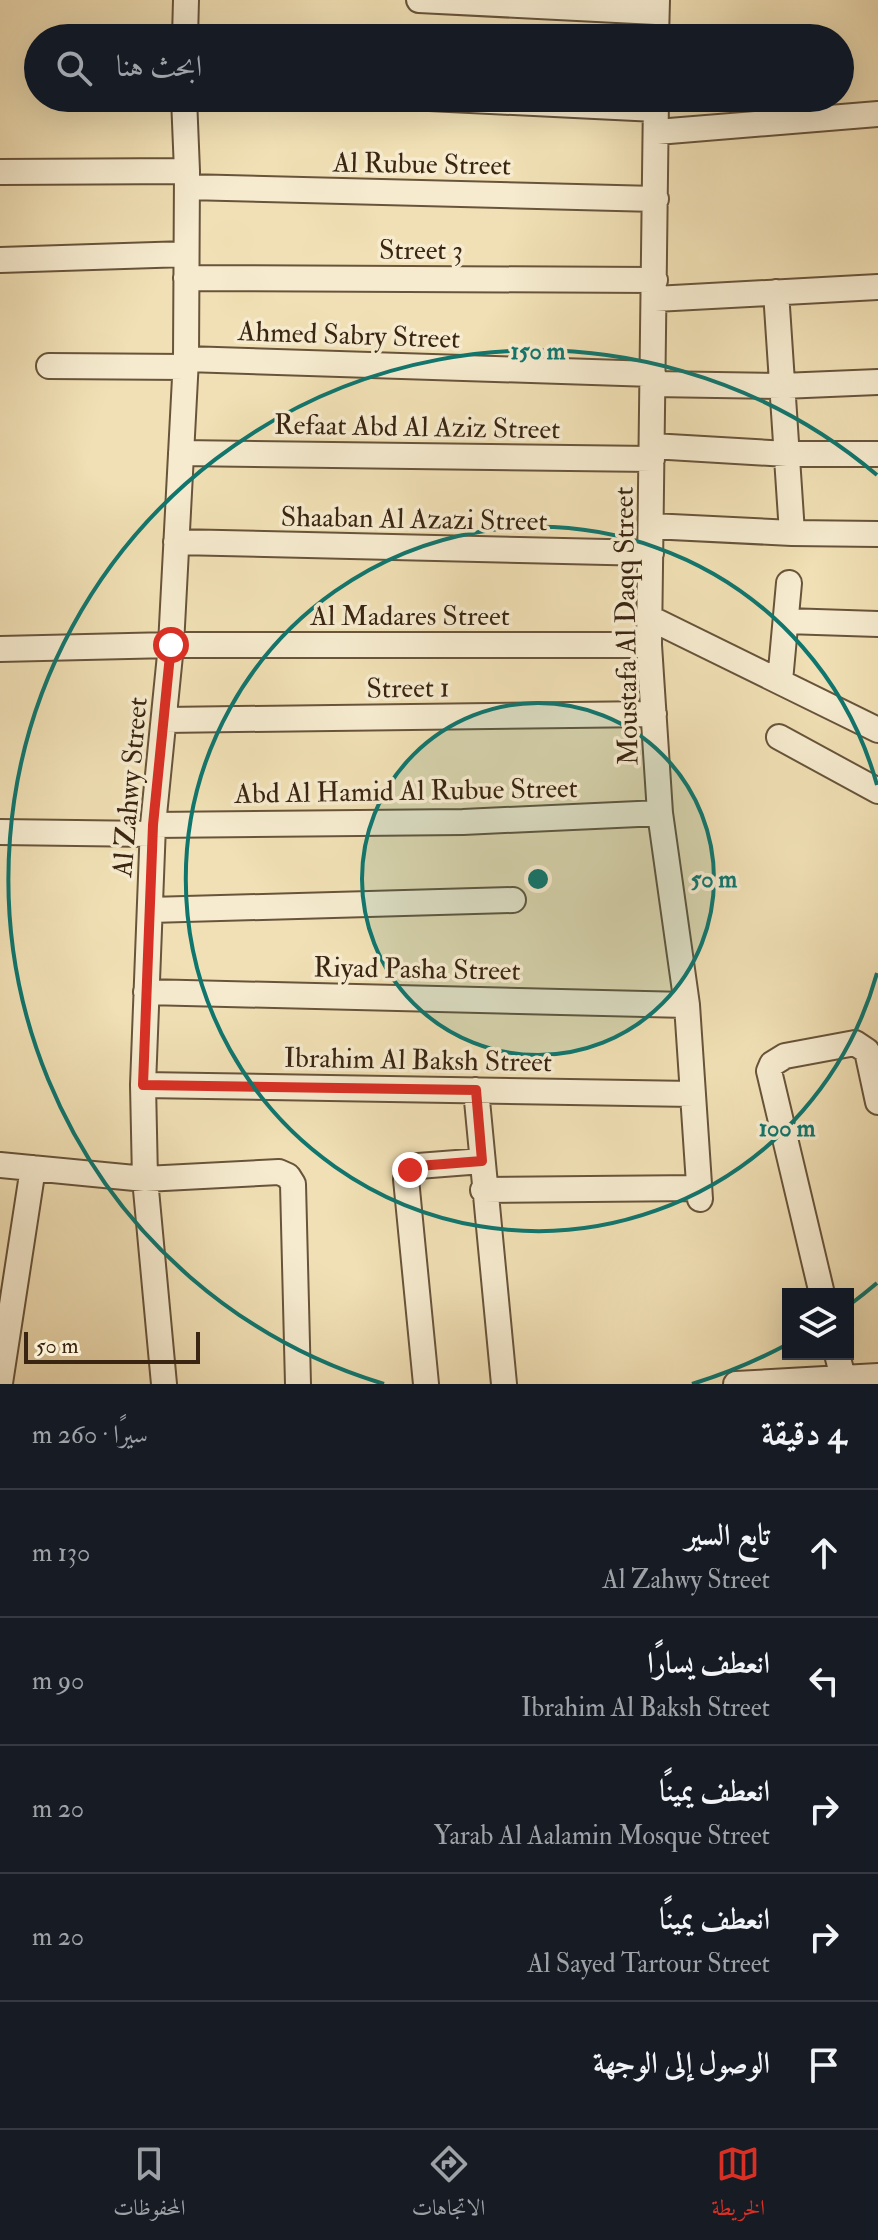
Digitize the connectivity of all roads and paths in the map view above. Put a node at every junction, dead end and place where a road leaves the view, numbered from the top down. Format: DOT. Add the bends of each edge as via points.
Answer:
graph roads {
  1 [pos="186,0"];
  2 [pos="419,0"];
  3 [pos="656,6"];
  4 [pos="185,24"];
  5 [pos="185,112"];
  6 [pos="657,113"];
  7 [pos="878,114"];
  8 [pos="0,172"];
  9 [pos="187,179"];
  10 [pos="656,199"];
  11 [pos="0,260"];
  12 [pos="186,266"];
  13 [pos="878,287"];
  14 [pos="655,289"];
  15 [pos="776,292"];
  16 [pos="186,363"];
  17 [pos="49,366"];
  18 [pos="653,379"];
  19 [pos="878,382"];
  20 [pos="782,386"];
  21 [pos="181,453"];
  22 [pos="652,453"];
  23 [pos="787,454"];
  24 [pos="878,454"];
  25 [pos="651,526"];
  26 [pos="792,533"];
  27 [pos="878,534"];
  28 [pos="176,542"];
  29 [pos="651,553"];
  30 [pos="789,583"];
  31 [pos="650,618"];
  32 [pos="786,621"];
  33 [pos="878,624"];
  34 [pos="171,645"];
  35 [pos="649,645"];
  36 [pos="0,649"];
  37 [pos="780,681"];
  38 [pos="654,714"];
  39 [pos="164,720"];
  40 [pos="878,730"];
  41 [pos="779,737"];
  42 [pos="878,791"];
  43 [pos="660,813"];
  44 [pos="153,830"];
  45 [pos="0,832"];
  46 [pos="513,900"];
  47 [pos="150,910"];
  48 [pos="146,992"];
  49 [pos="687,1005"];
  50 [pos="143,1085"];
  51 [pos="476,1090"];
  52 [pos="693,1094"];
  53 [pos="878,1102"];
  54 [pos="482,1161"];
  55 [pos="0,1165"];
  56 [pos="33,1168"];
  57 [pos="145,1179"];
  58 [pos="483,1190"];
  59 [pos="11,1241"];
  60 [pos="821,1288"];
  61 [pos="6,1305"];
  62 [pos="838,1360"];
  63 [pos="1,1374"];
  64 [pos="843,1378"];
  65 [pos="874,1379"];
  66 [pos="164,1384"];
  67 [pos="298,1384"];
  68 [pos="426,1384"];
  69 [pos="504,1384"];
  70 [pos="736,1384"];
  71 [pos="755,1384"];
  1 -- 4 [label="street"];
  2 -- 3 [label="street"];
  5 -- 9 [label="street, Al Zahwy Street"];
  6 -- 7 [label="street"];
  6 -- 10 [label="street, Moustafa Al Daqq Street"];
  8 -- 9 [label="street, Al Rubue Street"];
  9 -- 10 [label="street, Al Rubue Street"];
  9 -- 12 [label="street, Al Zahwy Street"];
  10 -- 14 [label="street, Moustafa Al Daqq Street"];
  11 -- 12 [label="street, Street 3"];
  12 -- 14 [label="street, Street 3"];
  12 -- 16 [label="street, Al Zahwy Street"];
  13 -- 15 [label="street, Street 3"];
  14 -- 15 [label="street, Street 3"];
  14 -- 18 [label="street, Moustafa Al Daqq Street"];
  15 -- 20 [label="street"];
  16 -- 17 [label="street, Ahmed Sabry Street"];
  16 -- 18 [label="street, Ahmed Sabry Street"];
  16 -- 21 [label="street, Al Zahwy Street"];
  18 -- 20 [label="street, Ahmed Sabry Street"];
  18 -- 22 [label="street, Moustafa Al Daqq Street"];
  19 -- 20 [label="street, Ahmed Sabry Street"];
  20 -- 23 [label="street"];
  21 -- 22 [label="street, Refaat Abd Al Aziz Street"];
  21 -- 28 [label="street, Al Zahwy Street"];
  22 -- 23 [label="street, Refaat Abd Al Aziz Street"];
  22 -- 25 [label="street, Moustafa Al Daqq Street"];
  23 -- 24 [label="street, Refaat Abd Al Aziz Street"];
  23 -- 26 [label="street"];
  25 -- 26 [label="street"];
  25 -- 29 [label="street, Moustafa Al Daqq Street"];
  26 -- 27 [label="street"];
  28 -- 29 [label="street, Shaaban Al Azazi Street"];
  28 -- 34 [label="street, Al Zahwy Street"];
  29 -- 31 [label="street, Moustafa Al Daqq Street"];
  30 -- 32 [label="street"];
  31 -- 35 [label="street, Moustafa Al Daqq Street"];
  31 -- 37 [label="street"];
  32 -- 33 [label="street"];
  32 -- 37 [label="street"];
  34 -- 35 [label="street, Al Madares Street"];
  34 -- 36 [label="street, Al Madares Street"];
  34 -- 39 [label="street, Al Zahwy Street"];
  35 -- 38 [label="street, Moustafa Al Daqq Street"];
  37 -- 40 [label="street"];
  38 -- 39 [label="street, Street 1"];
  38 -- 43 [label="street, Moustafa Al Daqq Street"];
  39 -- 44 [label="street, Al Zahwy Street"];
  41 -- 42 [label="street"];
  43 -- 44 [label="street, Abd Al Hamid Al Rubue Street"];
  43 -- 49 [label="street, Moustafa Al Daqq Street"];
  44 -- 45 [label="street, Abd Al Hamid Al Rubue Street"];
  44 -- 47 [label="street, Al Zahwy Street"];
  46 -- 47 [label="street"];
  47 -- 48 [label="street, Al Zahwy Street"];
  48 -- 49 [label="street, Riyad Pasha Street"];
  48 -- 50 [label="street, Al Zahwy Street"];
  49 -- 52 [label="street, Moustafa Al Daqq Street"];
  50 -- 51 [label="street, Ibrahim Al Baksh Street"];
  50 -- 57 [label="street, Al Zahwy Street"];
  51 -- 52 [label="street, Ibrahim Al Baksh Street"];
  51 -- 54 [label="street"];
  52 -- 58 [label="street, Moustafa Al Daqq Street" via="699,1194"];
  53 -- 60 [label="street" via="862,1046 848,1043 785,1056 772,1064 769,1079"];
  54 -- 58 [label="street"];
  54 -- 68 [label="street" via="418,1166 406,1179"];
  55 -- 56 [label="street"];
  56 -- 57 [label="street"];
  56 -- 59 [label="street"];
  57 -- 66 [label="street, Al Zahwy Street"];
  57 -- 67 [label="street" via="279,1172 291,1180"];
  58 -- 69 [label="street"];
  59 -- 61 [label="street"];
  61 -- 63 [label="street"];
  62 -- 64 [label="street"];
  64 -- 65 [label="street"];
  64 -- 71 [label="street"];
  70 -- 71 [label="street"];
}
